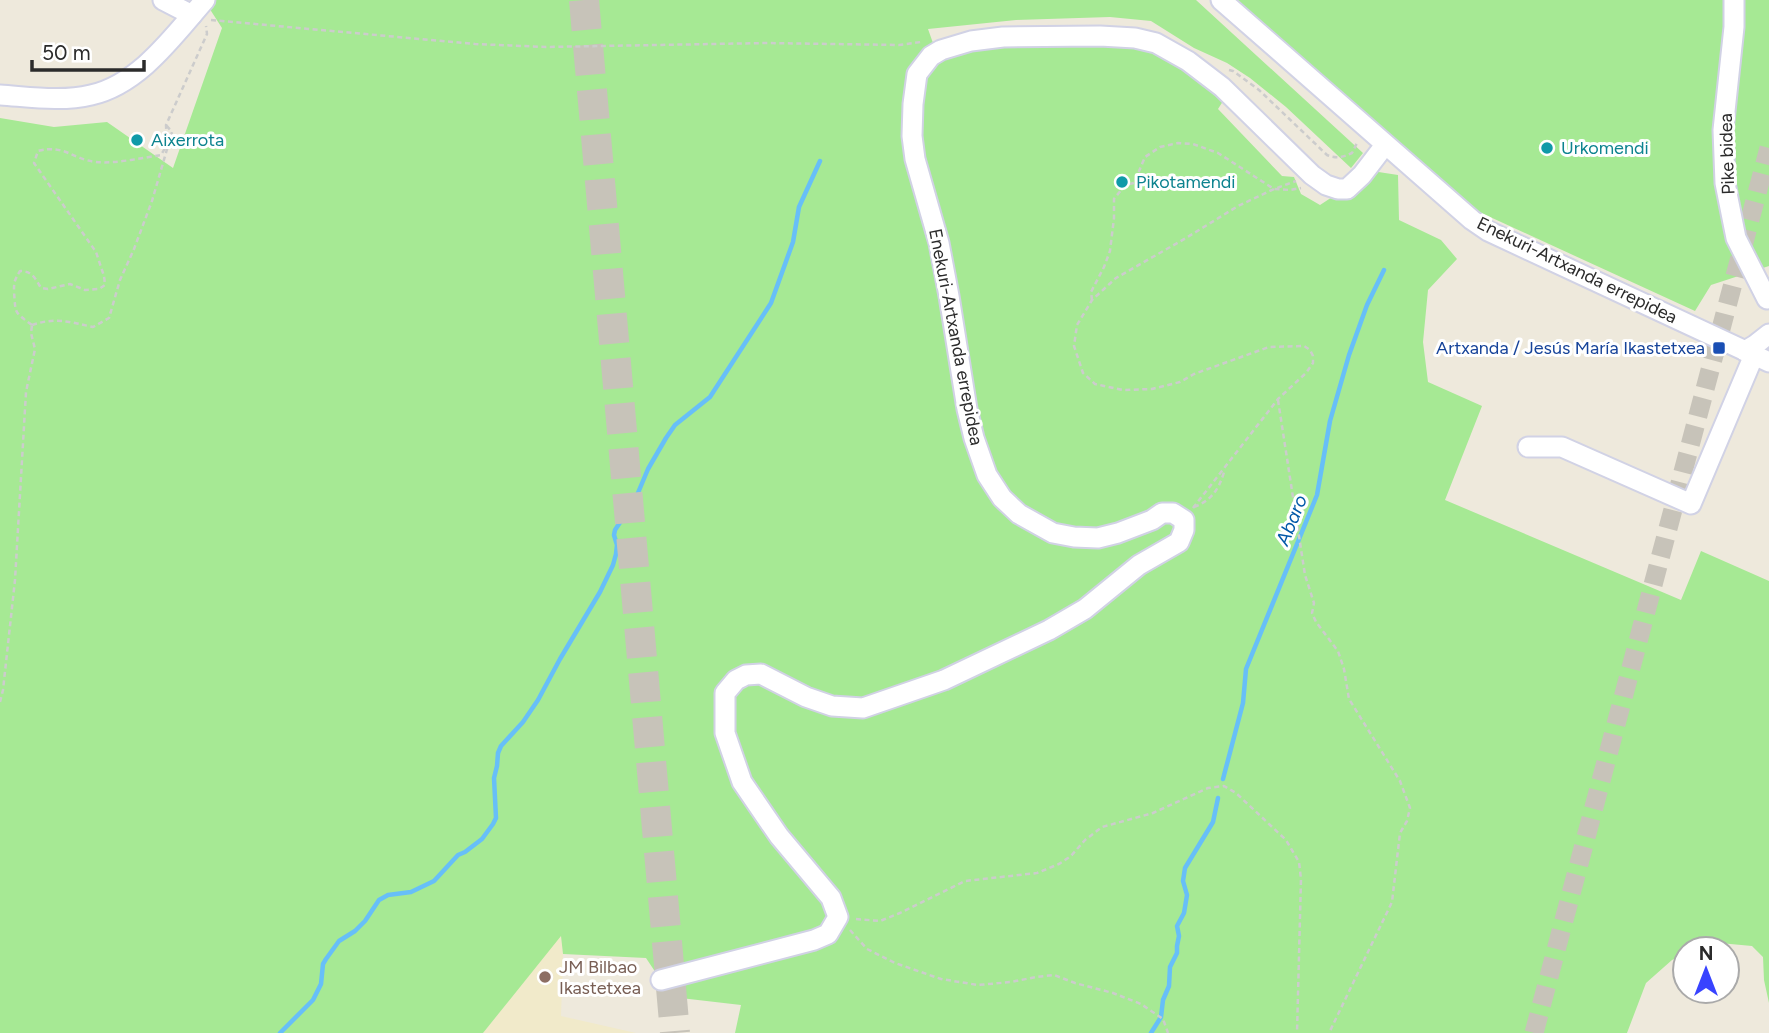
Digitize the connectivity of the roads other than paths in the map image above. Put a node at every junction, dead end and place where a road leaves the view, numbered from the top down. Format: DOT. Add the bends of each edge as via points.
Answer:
graph roads {
  1 [pos="163,0"];
  2 [pos="205,0"];
  3 [pos="1222,0"];
  4 [pos="1734,0"];
  5 [pos="196,18"];
  6 [pos="0,95"];
  7 [pos="1382,149"];
  8 [pos="1768,303"];
  9 [pos="1769,334"];
  10 [pos="1756,356"];
  11 [pos="1528,447"];
  12 [pos="661,981"];
  1 -- 5 [label="street"];
  2 -- 5 [label="street"];
  3 -- 7 [label="street, Enekuri-Artxanda errepidea"];
  4 -- 8 [label="street, Pike bidea" via="1723,130 1725,183 1736,238"];
  5 -- 6 [label="street" via="137,72 110,89 78,97"];
  7 -- 10 [label="street, Enekuri-Artxanda errepidea" via="1488,231"];
  7 -- 12 [label="street, Enekuri-Artxanda errepidea" via="1347,189 1308,177 1222,87 1188,61 1156,43 1135,38 1003,37 971,41 930,56 917,74 912,136 915,159 939,243 967,409 988,475 1019,514 1053,533 1074,537 1098,538 1162,513 1189,513 1179,542 1139,565 1085,609 944,680 863,708 832,706 761,674 746,674 736,680 725,693 725,733 742,782 779,836 831,898 838,917 828,934 814,940"];
  9 -- 10 [label="street" via="1755,345"];
  10 -- 11 [label="street" via="1691,504 1562,447"];
}
